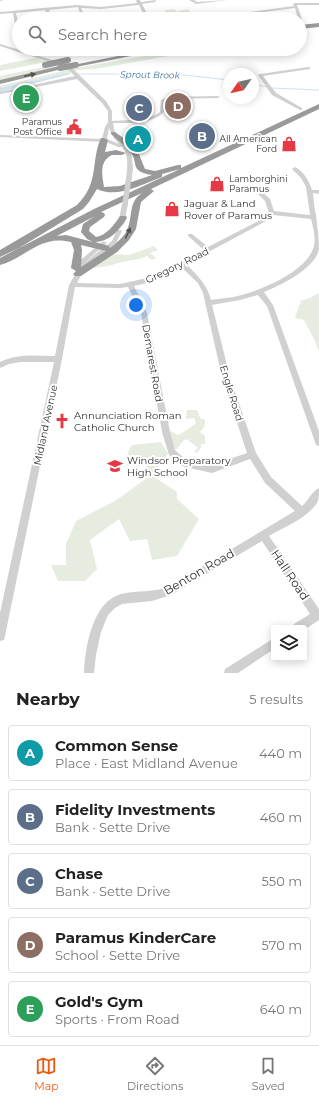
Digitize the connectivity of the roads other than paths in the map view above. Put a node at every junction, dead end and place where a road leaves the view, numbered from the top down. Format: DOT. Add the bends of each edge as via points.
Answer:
graph roads {
  1 [pos="191,0"];
  2 [pos="226,0"];
  3 [pos="155,1"];
  4 [pos="139,2"];
  5 [pos="295,4"];
  6 [pos="319,4"];
  7 [pos="79,6"];
  8 [pos="47,9"];
  9 [pos="12,12"];
  10 [pos="14,12"];
  11 [pos="48,12"];
  12 [pos="81,12"];
  13 [pos="144,12"];
  14 [pos="244,12"];
  15 [pos="0,13"];
  16 [pos="307,24"];
  17 [pos="319,25"];
  18 [pos="319,31"];
  19 [pos="307,32"];
  20 [pos="0,45"];
  21 [pos="6,46"];
  22 [pos="12,48"];
  23 [pos="0,49"];
  24 [pos="39,56"];
  25 [pos="91,56"];
  26 [pos="137,56"];
  27 [pos="308,68"];
  28 [pos="11,72"];
  29 [pos="76,72"];
  30 [pos="0,82"];
  31 [pos="0,93"];
  32 [pos="218,97"];
  33 [pos="319,100"];
  34 [pos="319,106"];
  35 [pos="300,109"];
  36 [pos="110,122"];
  37 [pos="113,133"];
  38 [pos="0,136"];
  39 [pos="104,140"];
  40 [pos="125,154"];
  41 [pos="101,160"];
  42 [pos="295,169"];
  43 [pos="176,170"];
  44 [pos="158,175"];
  45 [pos="98,176"];
  46 [pos="256,189"];
  47 [pos="139,191"];
  48 [pos="310,191"];
  49 [pos="319,192"];
  50 [pos="272,213"];
  51 [pos="312,217"];
  52 [pos="123,218"];
  53 [pos="190,235"];
  54 [pos="75,241"];
  55 [pos="35,243"];
  56 [pos="15,246"];
  57 [pos="103,248"];
  58 [pos="208,250"];
  59 [pos="0,254"];
  60 [pos="0,262"];
  61 [pos="182,264"];
  62 [pos="77,271"];
  63 [pos="72,285"];
  64 [pos="130,285"];
  65 [pos="260,292"];
  66 [pos="208,303"];
  67 [pos="58,359"];
  68 [pos="0,365"];
  69 [pos="319,442"];
  70 [pos="252,455"];
  71 [pos="319,492"];
  72 [pos="302,512"];
  73 [pos="263,535"];
  74 [pos="318,615"];
  75 [pos="303,625"];
  76 [pos="0,636"];
  77 [pos="271,645"];
  78 [pos="88,673"];
  79 [pos="229,673"];
  1 -- 2 [label="street" via="193,3"];
  3 -- 4 [label="street"];
  4 -- 7 [label="street" via="101,8"];
  4 -- 13 [label="street"];
  5 -- 6 [label="street"];
  5 -- 14 [label="street"];
  7 -- 8 [label="street"];
  7 -- 12 [label="street"];
  8 -- 10 [label="street"];
  8 -- 11 [label="street"];
  9 -- 15 [label="street"];
  16 -- 17 [label="highway"];
  18 -- 19 [label="highway"];
  20 -- 21 [label="street"];
  21 -- 22 [label="street"];
  21 -- 23 [label="street"];
  24 -- 29 [label="street" via="65,64"];
  25 -- 28 [label="highway, bridge"];
  26 -- 29 [label="highway"];
  27 -- 35 [label="street" via="261,74 260,77 276,96"];
  30 -- 29 [label="highway, one-way, bridge" via="60,68"];
  29 -- 31 [label="street"];
  29 -- 36 [label="street" via="108,108"];
  32 -- 36 [label="street" via="167,98 162,100 162,112 159,116"];
  33 -- 35 [label="highway"];
  34 -- 43 [label="highway"];
  35 -- 43 [label="highway"];
  36 -- 37 [label="street"];
  36 -- 39 [label="street"];
  37 -- 40 [label="street" via="127,147"];
  37 -- 43 [label="highway" via="133,149 143,171 155,173"];
  38 -- 39 [label="street"];
  39 -- 40 [label="street"];
  39 -- 41 [label="highway"];
  40 -- 41 [label="highway" via="109,152"];
  40 -- 52 [label="street, Midland Avenue, bridge" via="129,161"];
  41 -- 45 [label="highway"];
  42 -- 48 [label="street" via="307,181"];
  43 -- 44 [label="highway"];
  43 -- 47 [label="highway"];
  62 -- 43 [label="highway, one-way" via="122,243 130,230 138,200 162,185"];
  44 -- 45 [label="highway" via="109,191 100,188"];
  44 -- 56 [label="highway"];
  45 -- 56 [label="highway" via="91,194 84,203"];
  46 -- 50 [label="street" via="268,200"];
  47 -- 52 [label="highway" via="90,222 85,232 92,238 105,238 114,231"];
  47 -- 55 [label="highway"];
  48 -- 49 [label="street"];
  48 -- 51 [label="street"];
  50 -- 51 [label="street"];
  50 -- 58 [label="street, Gregory Road" via="266,219"];
  51 -- 65 [label="street" via="318,237 312,256 292,275"];
  52 -- 57 [label="street, Midland Avenue" via="116,239"];
  53 -- 58 [label="street"];
  54 -- 55 [label="highway" via="60,237"];
  54 -- 57 [label="highway"];
  54 -- 62 [label="highway" via="79,249"];
  55 -- 60 [label="highway"];
  56 -- 59 [label="highway"];
  57 -- 62 [label="street, Midland Avenue"];
  58 -- 61 [label="street, Gregory Road"];
  61 -- 64 [label="street, Gregory Road" via="153,278"];
  61 -- 66 [label="street, Engle Road" via="200,282"];
  62 -- 63 [label="street, Midland Avenue"];
  63 -- 64 [label="street, Gregory Road"];
  63 -- 67 [label="street, Midland Avenue"];
  64 -- 70 [label="street, Demarest Road" via="144,313 172,452 181,461 206,469"];
  65 -- 66 [label="street"];
  65 -- 69 [label="street" via="270,305"];
  66 -- 70 [label="street, Engle Road" via="226,377"];
  67 -- 68 [label="street" via="20,359"];
  67 -- 76 [label="street, Midland Avenue"];
  70 -- 72 [label="street, Engle Road" via="268,480"];
  71 -- 72 [label="street, Benton Road"];
  72 -- 73 [label="street, Benton Road"];
  73 -- 74 [label="street, Hall Road"];
  73 -- 78 [label="street, Benton Road" via="165,593 119,600 110,606 104,613 95,636"];
  74 -- 75 [label="street"];
  77 -- 79 [label="street"];
}
